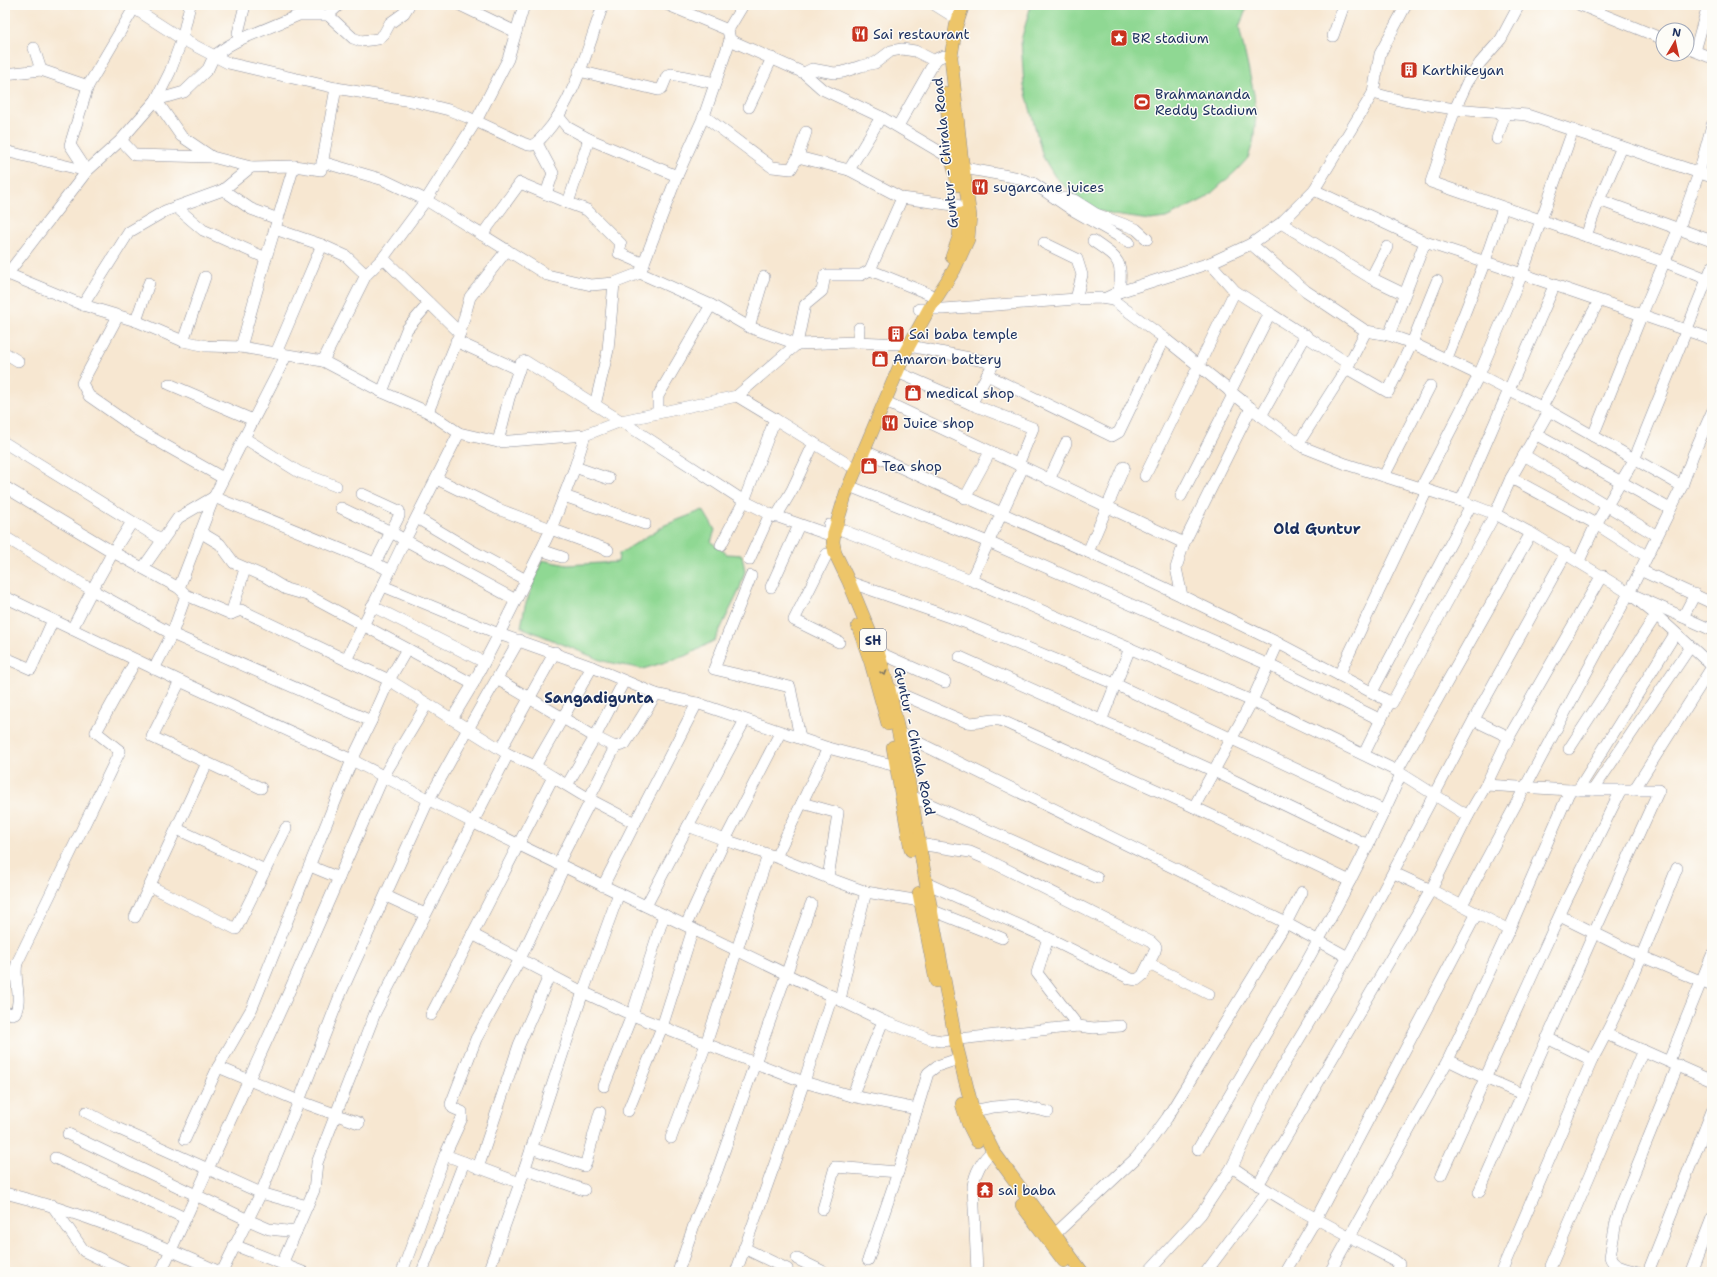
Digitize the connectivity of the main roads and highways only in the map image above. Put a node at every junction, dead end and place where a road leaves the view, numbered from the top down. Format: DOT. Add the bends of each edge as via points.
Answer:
graph roads {
  1 [pos="963,5"];
  2 [pos="953,10"];
  3 [pos="924,309"];
  4 [pos="904,344"];
  5 [pos="830,529"];
  6 [pos="952,1040"];
  7 [pos="989,1153"];
  8 [pos="1073,1272"];
  9 [pos="1082,1272"];
  1 -- 3 [label="main road, Guntur - Chirala Road / SH" via="953,39 951,57 970,216 968,239 954,270"];
  2 -- 3 [label="main road, Guntur - Chirala Road / SH" via="939,58 961,206 961,228 956,246 944,272 929,294"];
  3 -- 4 [label="main road, Guntur - Chirala Road / SH"];
  4 -- 5 [label="main road, Guntur - Chirala Road / SH" via="897,372"];
  4 -- 5 [label="main road, Guntur - Chirala Road / SH" via="849,465 839,490"];
  5 -- 6 [label="main road, Guntur - Chirala Road / SH, one-way" via="835,553 878,652 889,689 911,796"];
  5 -- 6 [label="main road, Guntur - Chirala Road / SH" via="827,554 856,621 885,714 920,901"];
  6 -- 7 [label="main road, Guntur - Chirala Road / SH" via="973,1111"];
  6 -- 7 [label="main road, Guntur - Chirala Road / SH" via="952,1061 964,1112 974,1135"];
  7 -- 8 [label="main road, Guntur - Chirala Road / SH"];
  7 -- 9 [label="main road, Guntur - Chirala Road / SH" via="1055,1234"];
}
